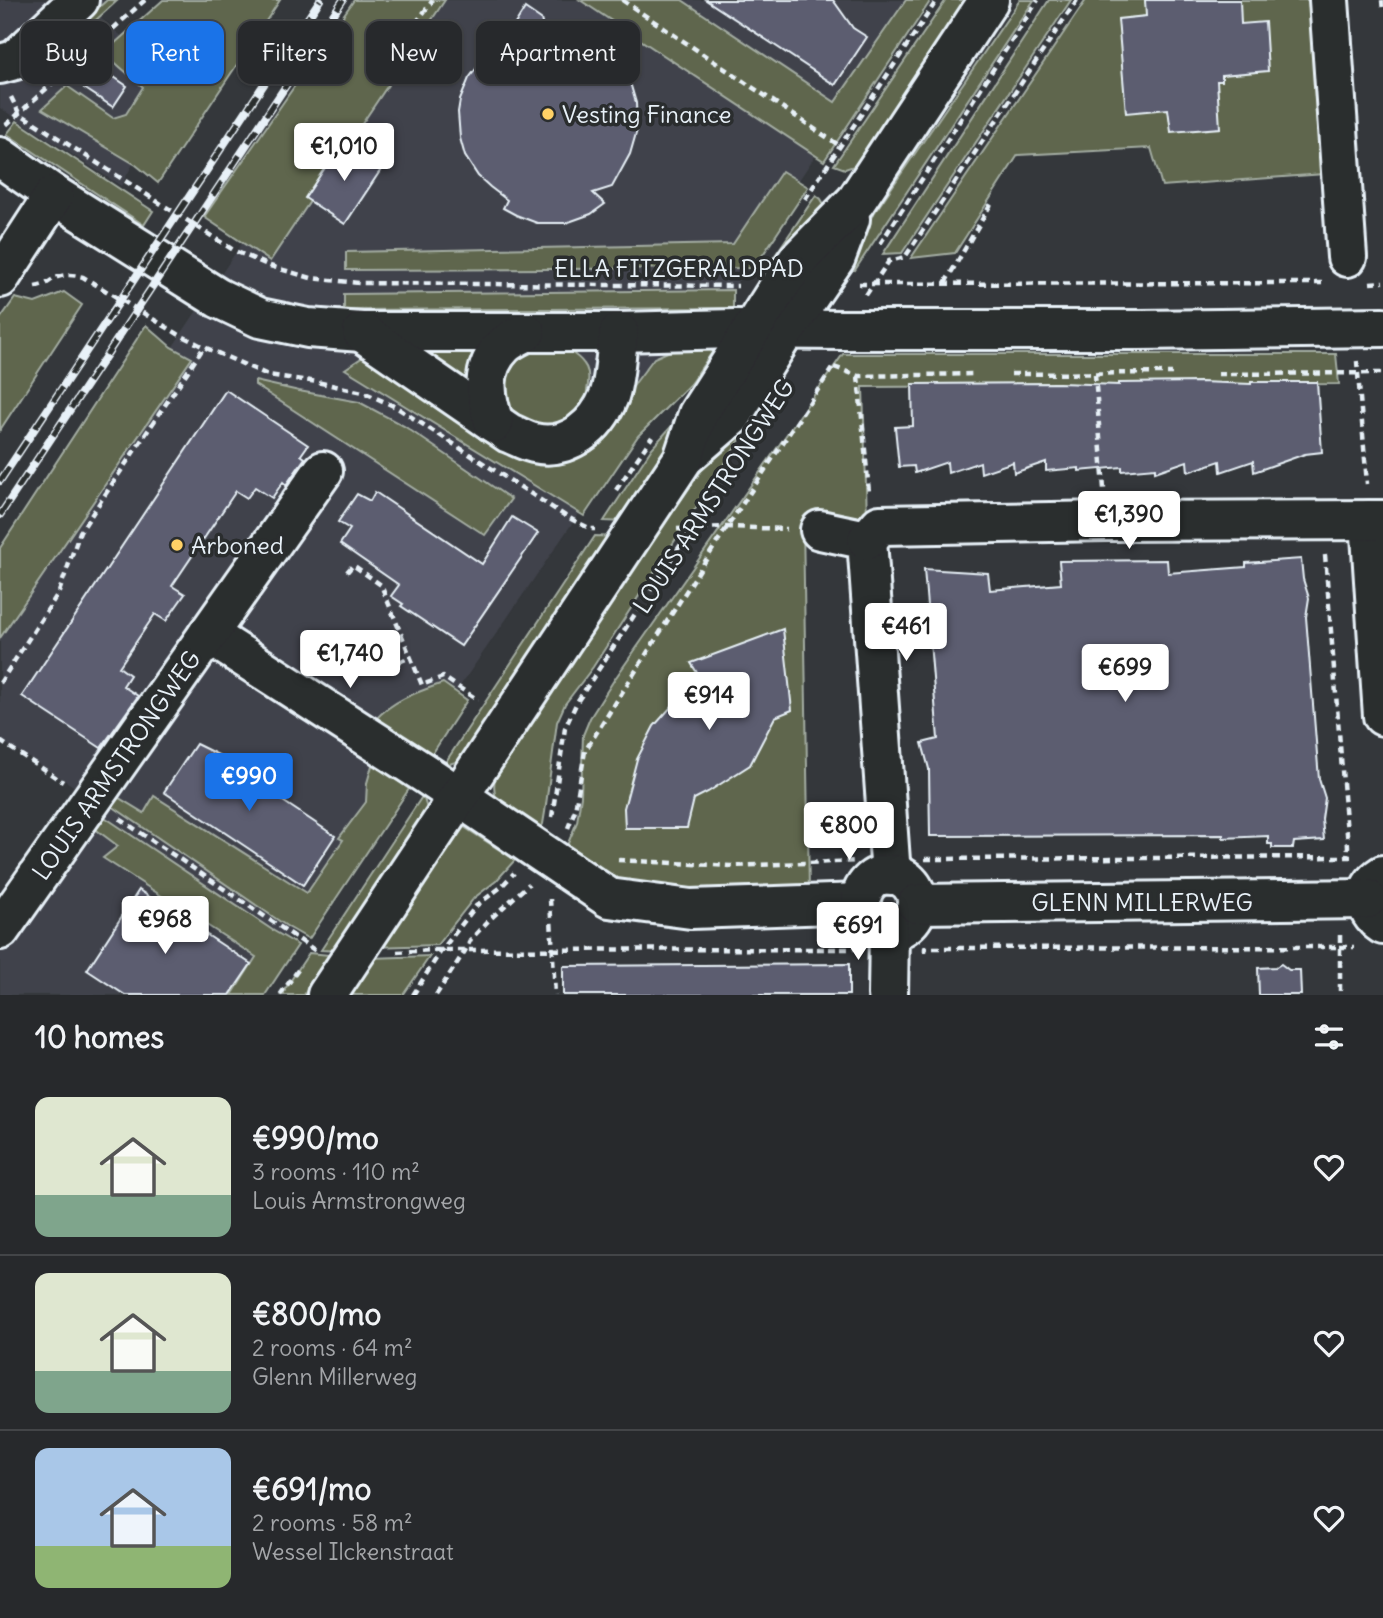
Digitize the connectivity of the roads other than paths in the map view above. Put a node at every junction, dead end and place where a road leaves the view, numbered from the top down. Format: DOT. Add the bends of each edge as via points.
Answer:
graph roads {
  1 [pos="79,0"];
  2 [pos="989,0"];
  3 [pos="1329,0"];
  4 [pos="0,64"];
  5 [pos="0,157"];
  6 [pos="54,195"];
  7 [pos="856,201"];
  8 [pos="3,273"];
  9 [pos="1344,274"];
  10 [pos="1369,327"];
  11 [pos="769,330"];
  12 [pos="362,332"];
  13 [pos="526,332"];
  14 [pos="619,332"];
  15 [pos="494,423"];
  16 [pos="323,471"];
  17 [pos="1377,520"];
  18 [pos="820,530"];
  19 [pos="874,533"];
  20 [pos="208,634"];
  21 [pos="1383,716"];
  22 [pos="458,796"];
  23 [pos="891,875"];
  24 [pos="1368,900"];
  25 [pos="861,903"];
  26 [pos="917,904"];
  27 [pos="0,930"];
  28 [pos="901,942"];
  29 [pos="327,995"];
  30 [pos="888,995"];
  1 -- 4 [label="street" via="15,61"];
  2 -- 7 [label="street, LOUIS ARMSTRONGWEG"];
  3 -- 9 [label="street"];
  5 -- 6 [label="street"];
  6 -- 8 [label="street"];
  6 -- 12 [label="street" via="218,298 260,318"];
  7 -- 11 [label="street, LOUIS ARMSTRONGWEG" via="836,257"];
  7 -- 11 [label="street, LOUIS ARMSTRONGWEG" via="798,260 779,287"];
  10 -- 11 [label="street"];
  11 -- 14 [label="street"];
  11 -- 22 [label="street, LOUIS ARMSTRONGWEG" via="698,415 682,459"];
  12 -- 13 [label="street"];
  12 -- 15 [label="street"];
  13 -- 14 [label="street"];
  13 -- 15 [label="street" via="504,344 491,361 486,383"];
  14 -- 15 [label="street" via="610,394 598,417 581,434 558,443 535,443"];
  16 -- 20 [label="street, LOUIS ARMSTRONGWEG"];
  17 -- 19 [label="street" via="1107,521"];
  17 -- 21 [label="street"];
  18 -- 19 [label="street"];
  19 -- 23 [label="street"];
  20 -- 22 [label="street, LOUIS ARMSTRONGWEG"];
  20 -- 27 [label="street, LOUIS ARMSTRONGWEG"];
  22 -- 25 [label="street" via="534,864 609,898 691,908"];
  22 -- 29 [label="street, LOUIS ARMSTRONGWEG"];
  23 -- 25 [label="street" via="868,884"];
  23 -- 26 [label="street" via="912,886"];
  24 -- 26 [label="street, GLENN MILLERWEG"];
  25 -- 28 [label="street" via="869,922"];
  26 -- 28 [label="street" via="908,923 899,928"];
  28 -- 30 [label="street"];
}
